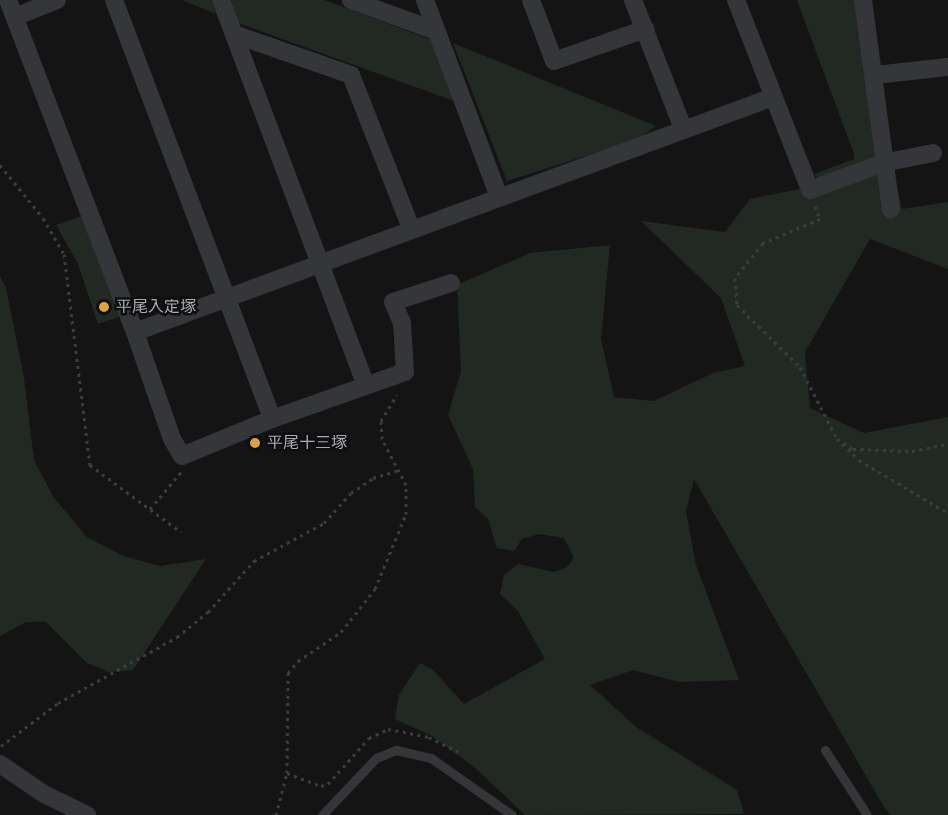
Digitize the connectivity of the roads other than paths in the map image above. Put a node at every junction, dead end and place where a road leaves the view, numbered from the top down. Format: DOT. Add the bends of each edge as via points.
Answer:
graph roads {
  1 [pos="57,0"];
  2 [pos="114,0"];
  3 [pos="221,0"];
  4 [pos="351,0"];
  5 [pos="425,0"];
  6 [pos="531,0"];
  7 [pos="633,0"];
  8 [pos="736,0"];
  9 [pos="863,0"];
  10 [pos="12,8"];
  11 [pos="646,29"];
  12 [pos="436,31"];
  13 [pos="234,34"];
  14 [pos="948,67"];
  15 [pos="875,75"];
  16 [pos="773,98"];
  17 [pos="683,128"];
  18 [pos="933,153"];
  19 [pos="883,163"];
  20 [pos="499,197"];
  21 [pos="891,209"];
  22 [pos="411,228"];
  23 [pos="320,267"];
  24 [pos="451,283"];
  25 [pos="226,300"];
  26 [pos="135,332"];
  27 [pos="366,385"];
  28 [pos="272,419"];
  29 [pos="825,750"];
  30 [pos="0,764"];
  31 [pos="87,815"];
  32 [pos="322,815"];
  33 [pos="512,815"];
  34 [pos="867,815"];
  1 -- 10 [label="street"];
  2 -- 25 [label="street"];
  3 -- 13 [label="street"];
  4 -- 12 [label="street"];
  5 -- 12 [label="street"];
  6 -- 11 [label="street" via="554,61"];
  7 -- 11 [label="street"];
  8 -- 16 [label="street"];
  9 -- 15 [label="street"];
  10 -- 26 [label="street"];
  11 -- 17 [label="street"];
  12 -- 20 [label="street"];
  13 -- 22 [label="street" via="351,75"];
  13 -- 23 [label="street"];
  14 -- 15 [label="street"];
  15 -- 19 [label="street"];
  16 -- 17 [label="street"];
  16 -- 19 [label="street" via="810,190"];
  17 -- 20 [label="street"];
  18 -- 19 [label="street"];
  19 -- 21 [label="street"];
  20 -- 22 [label="street"];
  22 -- 23 [label="street"];
  23 -- 25 [label="street"];
  23 -- 27 [label="street"];
  24 -- 27 [label="street" via="393,302 402,323 405,372"];
  25 -- 26 [label="street"];
  25 -- 28 [label="street"];
  26 -- 28 [label="street" via="172,439 182,456"];
  27 -- 28 [label="street"];
  29 -- 34 [label="lane"];
  30 -- 31 [label="street" via="44,794"];
  32 -- 33 [label="lane" via="376,758 396,750 431,758"];
}
